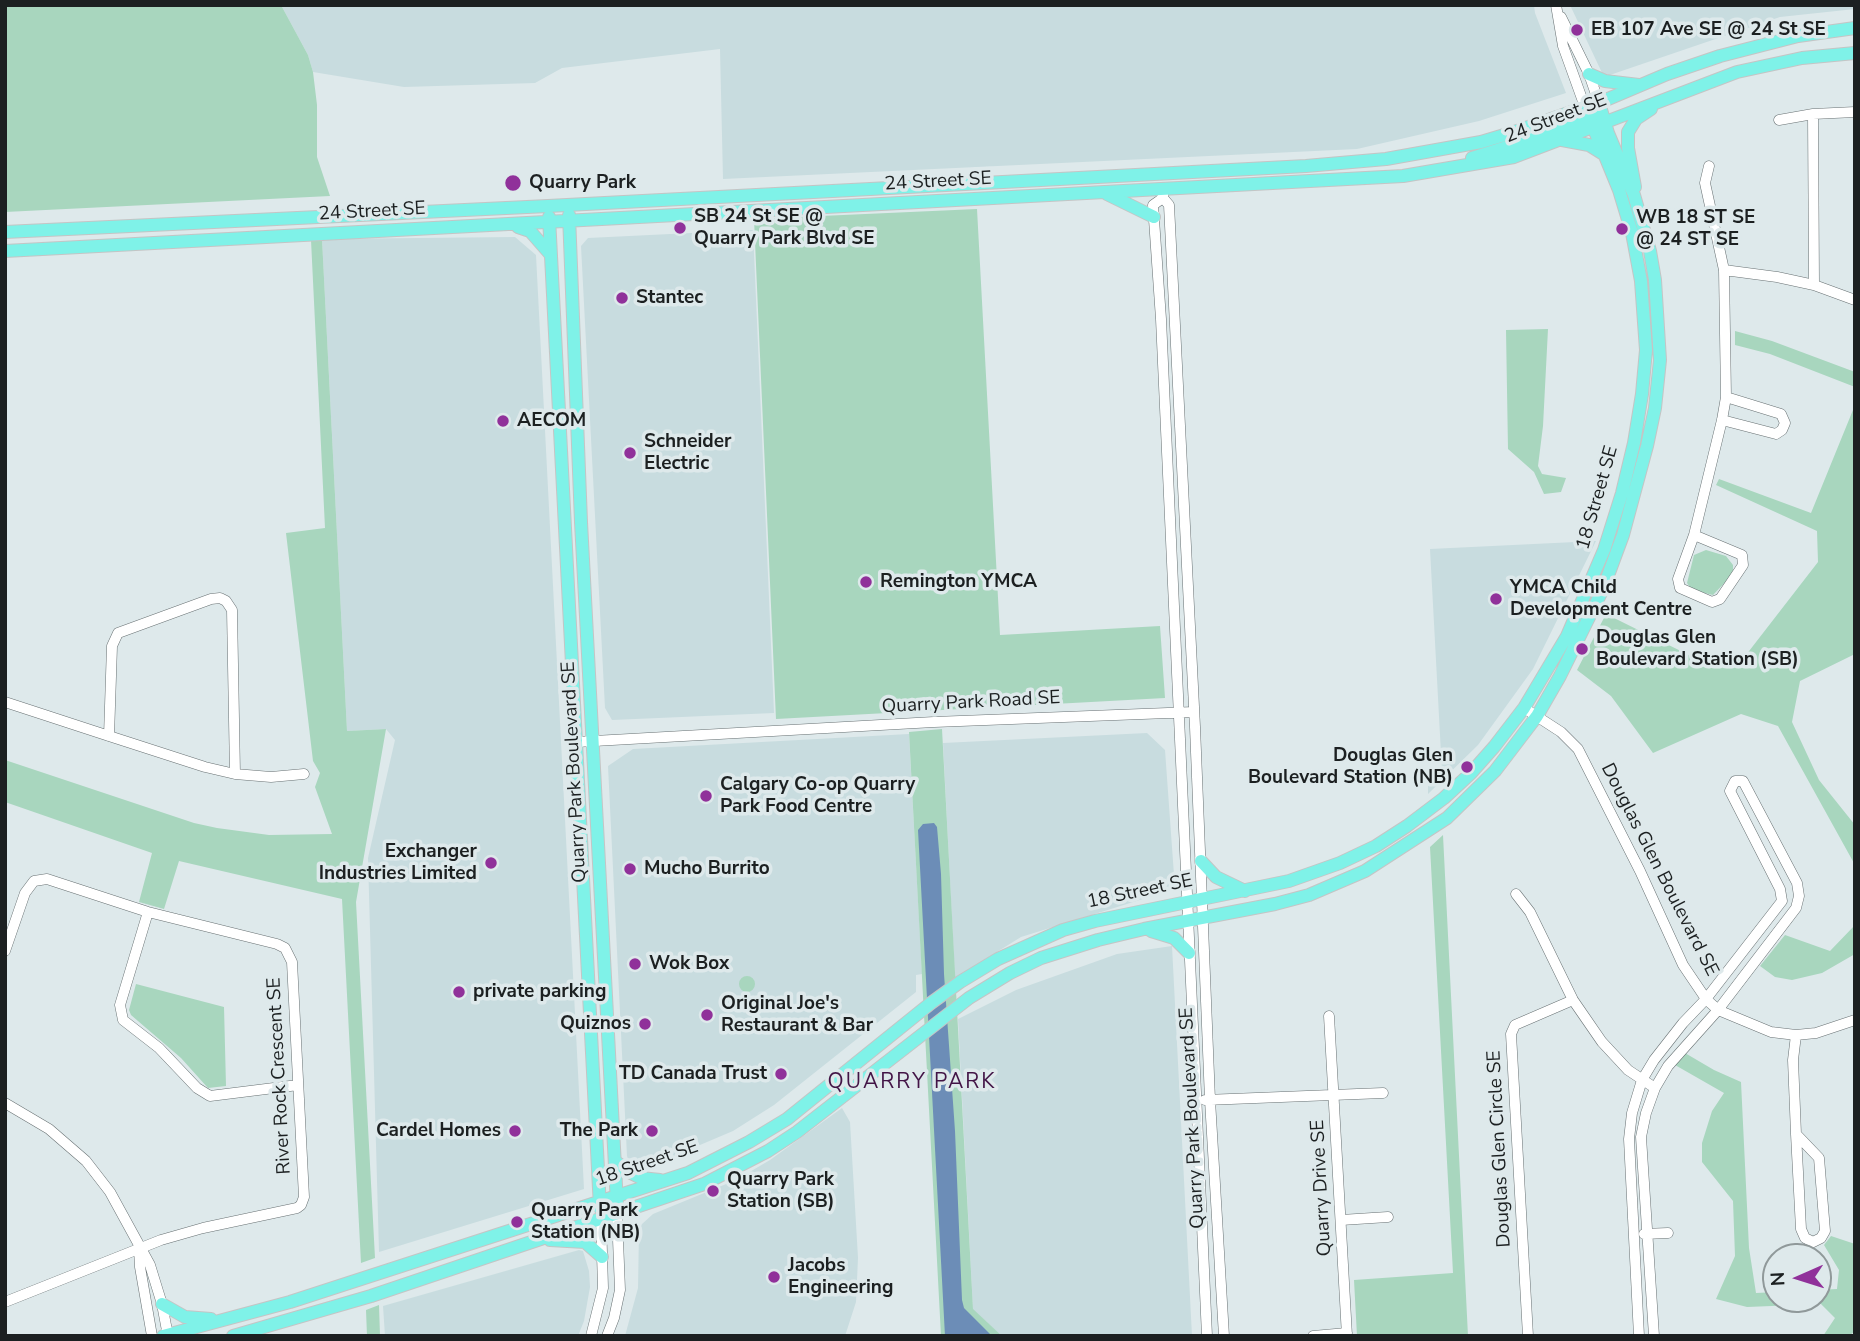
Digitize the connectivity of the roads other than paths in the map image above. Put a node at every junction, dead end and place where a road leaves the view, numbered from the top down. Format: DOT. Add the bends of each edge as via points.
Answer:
graph roads {
  1 [pos="1557,8"];
  2 [pos="1855,28"];
  3 [pos="1855,53"];
  4 [pos="1588,74"];
  5 [pos="1643,85"];
  6 [pos="1679,93"];
  7 [pos="1599,103"];
  8 [pos="1855,111"];
  9 [pos="1813,114"];
  10 [pos="1593,118"];
  11 [pos="1779,120"];
  12 [pos="1562,139"];
  13 [pos="1605,155"];
  14 [pos="1709,166"];
  15 [pos="1452,169"];
  16 [pos="1104,192"];
  17 [pos="1163,193"];
  18 [pos="1634,195"];
  19 [pos="569,204"];
  20 [pos="548,206"];
  21 [pos="1154,217"];
  22 [pos="569,222"];
  23 [pos="549,223"];
  24 [pos="513,224"];
  25 [pos="5,232"];
  26 [pos="5,251"];
  27 [pos="552,256"];
  28 [pos="1724,270"];
  29 [pos="1814,285"];
  30 [pos="1855,300"];
  31 [pos="1726,397"];
  32 [pos="1722,420"];
  33 [pos="1184,501"];
  34 [pos="1169,502"];
  35 [pos="1694,535"];
  36 [pos="5,702"];
  37 [pos="1524,708"];
  38 [pos="1194,712"];
  39 [pos="1180,713"];
  40 [pos="1536,716"];
  41 [pos="109,736"];
  42 [pos="593,741"];
  43 [pos="576,742"];
  44 [pos="235,774"];
  45 [pos="304,774"];
  46 [pos="1770,833"];
  47 [pos="1754,842"];
  48 [pos="1201,861"];
  49 [pos="1245,891"];
  50 [pos="1516,894"];
  51 [pos="1195,900"];
  52 [pos="1782,901"];
  53 [pos="1796,908"];
  54 [pos="148,912"];
  55 [pos="1203,917"];
  56 [pos="1187,922"];
  57 [pos="1144,929"];
  58 [pos="5,951"];
  59 [pos="1189,953"];
  60 [pos="1706,999"];
  61 [pos="1573,1000"];
  62 [pos="1718,1010"];
  63 [pos="1329,1016"];
  64 [pos="1855,1020"];
  65 [pos="1796,1035"];
  66 [pos="1642,1080"];
  67 [pos="298,1085"];
  68 [pos="1654,1088"];
  69 [pos="1383,1093"];
  70 [pos="1335,1094"];
  71 [pos="1196,1099"];
  72 [pos="1210,1100"];
  73 [pos="5,1103"];
  74 [pos="1796,1134"];
  75 [pos="615,1161"];
  76 [pos="664,1181"];
  77 [pos="617,1196"];
  78 [pos="600,1201"];
  79 [pos="617,1214"];
  80 [pos="1388,1217"];
  81 [pos="601,1219"];
  82 [pos="1341,1220"];
  83 [pos="1668,1233"];
  84 [pos="1649,1234"];
  85 [pos="1634,1235"];
  86 [pos="536,1240"];
  87 [pos="139,1247"];
  88 [pos="602,1257"];
  89 [pos="5,1302"];
  90 [pos="162,1304"];
  91 [pos="225,1320"];
  92 [pos="1347,1334"];
  93 [pos="166,1335"];
  94 [pos="152,1336"];
  95 [pos="233,1336"];
  96 [pos="591,1336"];
  97 [pos="607,1336"];
  98 [pos="1207,1336"];
  99 [pos="1224,1336"];
  100 [pos="1314,1336"];
  101 [pos="1528,1336"];
  102 [pos="1639,1336"];
  103 [pos="1654,1336"];
  1 -- 4 [label="street"];
  1 -- 10 [label="street" via="1563,46"];
  2 -- 5 [label="main road, 24 Street SE" via="1798,36 1720,56"];
  3 -- 6 [label="main road, 24 Street SE" via="1737,72"];
  4 -- 5 [label="main road" via="1619,84"];
  4 -- 7 [label="street"];
  5 -- 7 [label="main road, 24 Street SE"];
  6 -- 10 [label="main road, 24 Street SE"];
  6 -- 18 [label="main road" via="1636,119 1628,132"];
  7 -- 10 [label="main road, 24 Street SE"];
  7 -- 10 [label="main road, 18 Street SE"];
  8 -- 9 [label="street"];
  9 -- 11 [label="street"];
  9 -- 29 [label="street"];
  10 -- 12 [label="main road, 24 Street SE"];
  10 -- 13 [label="main road, 18 Street SE"];
  10 -- 15 [label="main road"];
  10 -- 18 [label="main road, 18 Street SE"];
  10 -- 19 [label="main road, 24 Street SE" via="1386,159 1306,166"];
  12 -- 13 [label="main road" via="1589,145"];
  12 -- 15 [label="main road, 24 Street SE" via="1514,157"];
  13 -- 37 [label="main road, 18 Street SE" via="1637,260 1646,350 1642,394 1622,493 1604,550 1567,636"];
  14 -- 28 [label="street" via="1706,183"];
  15 -- 17 [label="main road, 24 Street SE"];
  16 -- 17 [label="main road, 24 Street SE"];
  16 -- 21 [label="main road"];
  16 -- 22 [label="main road, 24 Street SE"];
  17 -- 21 [label="street" via="1153,205"];
  17 -- 33 [label="street" via="1169,205"];
  18 -- 40 [label="main road, 18 Street SE" via="1655,280 1660,360 1655,408 1626,525 1603,589"];
  19 -- 20 [label="main road, 24 Street SE"];
  19 -- 22 [label="main road, Quarry Park Boulevard SE"];
  20 -- 23 [label="main road, Quarry Park Boulevard SE"];
  20 -- 25 [label="main road, 24 Street SE"];
  21 -- 34 [label="street"];
  22 -- 23 [label="main road, 24 Street SE"];
  22 -- 42 [label="main road, Quarry Park Boulevard SE"];
  23 -- 24 [label="main road, 24 Street SE"];
  23 -- 27 [label="main road, Quarry Park Boulevard SE"];
  24 -- 26 [label="main road, 24 Street SE"];
  24 -- 27 [label="main road" via="530,231"];
  27 -- 43 [label="main road, Quarry Park Boulevard SE"];
  28 -- 29 [label="street"];
  28 -- 31 [label="street"];
  29 -- 30 [label="street"];
  31 -- 32 [label="street"];
  31 -- 32 [label="street" via="1781,414 1785,423 1776,434"];
  32 -- 35 [label="street"];
  33 -- 34 [label="street"];
  33 -- 38 [label="street"];
  34 -- 39 [label="street"];
  35 -- 35 [label="street" via="1742,555 1743,565 1720,599 1712,602 1679,589 1678,579"];
  36 -- 41 [label="street"];
  37 -- 40 [label="street, Douglas Glen Boulevard SE"];
  37 -- 49 [label="main road, 18 Street SE" via="1471,774 1407,826 1340,863"];
  38 -- 39 [label="street, Quarry Park Road SE"];
  38 -- 48 [label="street"];
  39 -- 42 [label="street, Quarry Park Road SE"];
  39 -- 51 [label="street"];
  40 -- 55 [label="main road, 18 Street SE" via="1474,793 1388,858 1309,894"];
  40 -- 60 [label="street, Douglas Glen Boulevard SE" via="1578,749 1683,965"];
  41 -- 44 [label="street"];
  41 -- 44 [label="street" via="112,646 118,633 220,598 232,610"];
  42 -- 43 [label="street, Quarry Park Road SE"];
  42 -- 75 [label="main road, Quarry Park Boulevard SE"];
  43 -- 78 [label="main road, Quarry Park Boulevard SE"];
  44 -- 45 [label="street"];
  46 -- 47 [label="street"];
  46 -- 47 [label="street" via="1744,781 1735,781 1730,791"];
  46 -- 53 [label="street" via="1797,883"];
  47 -- 52 [label="street"];
  48 -- 49 [label="main road" via="1216,877"];
  48 -- 51 [label="street"];
  49 -- 51 [label="main road, 18 Street SE"];
  50 -- 61 [label="street" via="1530,912"];
  51 -- 55 [label="street, Quarry Park Boulevard SE"];
  51 -- 56 [label="street, Quarry Park Boulevard SE"];
  51 -- 76 [label="main road, 18 Street SE" via="1063,930 998,959 931,1003 787,1119 715,1160"];
  52 -- 53 [label="street"];
  52 -- 60 [label="street"];
  53 -- 62 [label="street"];
  54 -- 58 [label="street, River Rock Crescent SE" via="47,878 34,881"];
  54 -- 67 [label="street, River Rock Crescent SE" via="277,944 288,951"];
  54 -- 67 [label="street" via="120,1005 125,1022 210,1096"];
  55 -- 56 [label="main road, 18 Street SE"];
  55 -- 72 [label="street, Quarry Park Boulevard SE"];
  56 -- 57 [label="main road, 18 Street SE"];
  56 -- 59 [label="street, Quarry Park Boulevard SE"];
  57 -- 59 [label="main road" via="1167,934"];
  57 -- 79 [label="main road, 18 Street SE" via="1075,946 1010,973 969,998 768,1151 704,1184"];
  59 -- 71 [label="street, Quarry Park Boulevard SE"];
  60 -- 62 [label="street, Douglas Glen Boulevard SE"];
  60 -- 66 [label="street"];
  61 -- 66 [label="street" via="1602,1042"];
  61 -- 101 [label="street, Douglas Glen Circle SE" via="1516,1025 1511,1034"];
  62 -- 65 [label="street, Douglas Glen Boulevard SE" via="1770,1032"];
  62 -- 68 [label="street"];
  63 -- 70 [label="street"];
  64 -- 65 [label="street, Douglas Glen Boulevard SE"];
  65 -- 74 [label="street"];
  66 -- 68 [label="street"];
  66 -- 85 [label="street" via="1629,1139"];
  67 -- 87 [label="street, River Rock Crescent SE" via="301,1205"];
  68 -- 84 [label="street" via="1642,1137"];
  69 -- 70 [label="street"];
  70 -- 72 [label="street, Quarry Drive SE"];
  70 -- 82 [label="street, Quarry Drive SE"];
  71 -- 72 [label="street, Quarry Drive SE"];
  71 -- 98 [label="street, Quarry Park Boulevard SE"];
  72 -- 99 [label="street, Quarry Park Boulevard SE"];
  73 -- 87 [label="street" via="49,1129 86,1161 118,1204"];
  74 -- 74 [label="street" via="1801,1229 1813,1242 1825,1231 1819,1158"];
  75 -- 76 [label="main road" via="641,1178"];
  75 -- 77 [label="main road, Quarry Park Boulevard SE"];
  76 -- 77 [label="main road, 18 Street SE"];
  77 -- 78 [label="main road, 18 Street SE"];
  77 -- 79 [label="main road, Quarry Park Boulevard SE"];
  78 -- 81 [label="main road, Quarry Park Boulevard SE"];
  78 -- 91 [label="main road, 18 Street SE"];
  79 -- 81 [label="main road, 18 Street SE"];
  79 -- 97 [label="street, Quarry Park Boulevard SE" via="620,1290"];
  80 -- 82 [label="street"];
  81 -- 86 [label="main road, 18 Street SE"];
  81 -- 88 [label="street, Quarry Park Boulevard SE"];
  82 -- 92 [label="street, Quarry Drive SE"];
  83 -- 84 [label="street"];
  84 -- 85 [label="street"];
  84 -- 103 [label="street"];
  85 -- 102 [label="street"];
  86 -- 88 [label="main road" via="585,1242"];
  86 -- 95 [label="main road, 18 Street SE" via="371,1296"];
  87 -- 89 [label="street"];
  87 -- 90 [label="street"];
  87 -- 94 [label="street"];
  88 -- 96 [label="street, Quarry Park Boulevard SE" via="603,1288"];
  90 -- 91 [label="main road" via="184,1317"];
  90 -- 93 [label="street"];
  91 -- 93 [label="main road, 18 Street SE"];
  92 -- 100 [label="street"];
}
